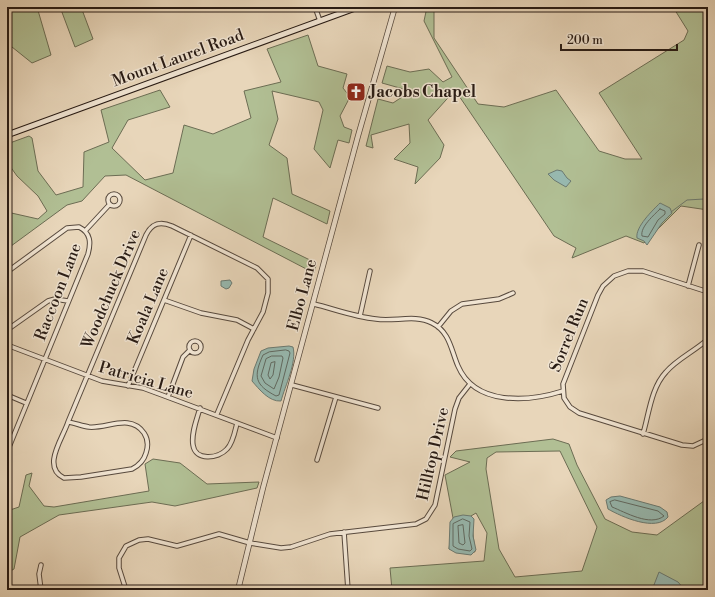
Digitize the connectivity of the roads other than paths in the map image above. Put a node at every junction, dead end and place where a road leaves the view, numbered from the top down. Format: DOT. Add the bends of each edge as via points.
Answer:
graph roads {
  1 [pos="315,7"];
  2 [pos="358,7"];
  3 [pos="395,7"];
  4 [pos="320,21"];
  5 [pos="7,135"];
  6 [pos="110,204"];
  7 [pos="85,231"];
  8 [pos="191,235"];
  9 [pos="699,245"];
  10 [pos="370,271"];
  11 [pos="7,272"];
  12 [pos="688,286"];
  13 [pos="708,292"];
  14 [pos="513,293"];
  15 [pos="164,300"];
  16 [pos="68,301"];
  17 [pos="314,304"];
  18 [pos="360,316"];
  19 [pos="438,327"];
  20 [pos="254,329"];
  21 [pos="7,330"];
  22 [pos="708,339"];
  23 [pos="7,345"];
  24 [pos="190,350"];
  25 [pos="45,359"];
  26 [pos="86,375"];
  27 [pos="470,384"];
  28 [pos="292,385"];
  29 [pos="128,386"];
  30 [pos="563,391"];
  31 [pos="7,395"];
  32 [pos="168,397"];
  33 [pos="336,397"];
  34 [pos="26,403"];
  35 [pos="200,408"];
  36 [pos="378,408"];
  37 [pos="217,414"];
  38 [pos="68,422"];
  39 [pos="237,423"];
  40 [pos="643,434"];
  41 [pos="277,438"];
  42 [pos="708,439"];
  43 [pos="8,447"];
  44 [pos="7,452"];
  45 [pos="317,460"];
  46 [pos="344,532"];
  47 [pos="250,543"];
  48 [pos="41,565"];
  49 [pos="41,590"];
  50 [pos="126,590"];
  51 [pos="238,590"];
  52 [pos="348,590"];
  1 -- 4 [label="street"];
  2 -- 4 [label="main road, Mount Laurel Road"];
  3 -- 17 [label="street, Elbo Lane"];
  4 -- 5 [label="main road, Mount Laurel Road"];
  6 -- 7 [label="street"];
  7 -- 11 [label="street, Raccoon Lane" via="79,227 67,228"];
  7 -- 16 [label="street, Raccoon Lane" via="90,242 89,250"];
  8 -- 15 [label="street, Koala Lane"];
  8 -- 20 [label="street, Woodchuck Drive" via="258,268 267,276 270,282 268,293 263,312"];
  8 -- 26 [label="street, Woodchuck Drive" via="164,223 150,228"];
  9 -- 12 [label="street"];
  10 -- 18 [label="street"];
  12 -- 13 [label="street, Sorrel Run"];
  12 -- 30 [label="street, Sorrel Run" via="638,271 624,272 610,279 598,295 565,374"];
  14 -- 19 [label="street" via="500,299 462,304"];
  15 -- 20 [label="street" via="201,313 237,320"];
  15 -- 29 [label="street, Koala Lane"];
  16 -- 21 [label="street" via="48,300"];
  16 -- 25 [label="street, Raccoon Lane"];
  17 -- 18 [label="street"];
  17 -- 28 [label="street, Elbo Lane"];
  18 -- 19 [label="street" via="381,320 417,319 428,321"];
  19 -- 27 [label="street" via="448,337 459,369"];
  20 -- 37 [label="street, Woodchuck Drive"];
  22 -- 40 [label="street" via="662,376"];
  23 -- 25 [label="street, Patricia Lane"];
  24 -- 32 [label="street" via="183,357"];
  25 -- 26 [label="street, Patricia Lane"];
  25 -- 34 [label="street, Raccoon Lane"];
  26 -- 29 [label="street, Patricia Lane"];
  26 -- 38 [label="street, Woodchuck Drive"];
  27 -- 30 [label="street" via="488,393 514,399 531,399"];
  27 -- 46 [label="street, Hilltop Drive" via="459,398 455,409 439,489 430,515 416,524"];
  28 -- 33 [label="street"];
  28 -- 41 [label="street, Elbo Lane"];
  29 -- 32 [label="street, Patricia Lane"];
  30 -- 40 [label="street, Sorrel Run" via="567,403 578,413"];
  31 -- 34 [label="street"];
  32 -- 35 [label="street, Patricia Lane"];
  33 -- 36 [label="street"];
  33 -- 45 [label="street"];
  34 -- 43 [label="street, Raccoon Lane"];
  35 -- 37 [label="street, Patricia Lane"];
  35 -- 39 [label="street" via="192,443 194,450 201,456 213,456 226,450"];
  37 -- 39 [label="street, Patricia Lane"];
  38 -- 38 [label="street, Woodchuck Drive" via="53,460 54,469 64,478 132,469 146,454 145,435 134,425 122,422 89,427"];
  39 -- 41 [label="street, Patricia Lane"];
  40 -- 42 [label="street, Sorrel Run" via="687,446"];
  41 -- 47 [label="street, Elbo Lane"];
  43 -- 44 [label="street, Raccoon Lane"];
  46 -- 47 [label="street, Hilltop Drive" via="291,547"];
  46 -- 52 [label="street"];
  47 -- 50 [label="street, Hilltop Drive" via="219,534 182,545 148,539 134,541 126,546 119,558 119,568"];
  47 -- 51 [label="street, Elbo Lane"];
  48 -- 49 [label="street"];
}
